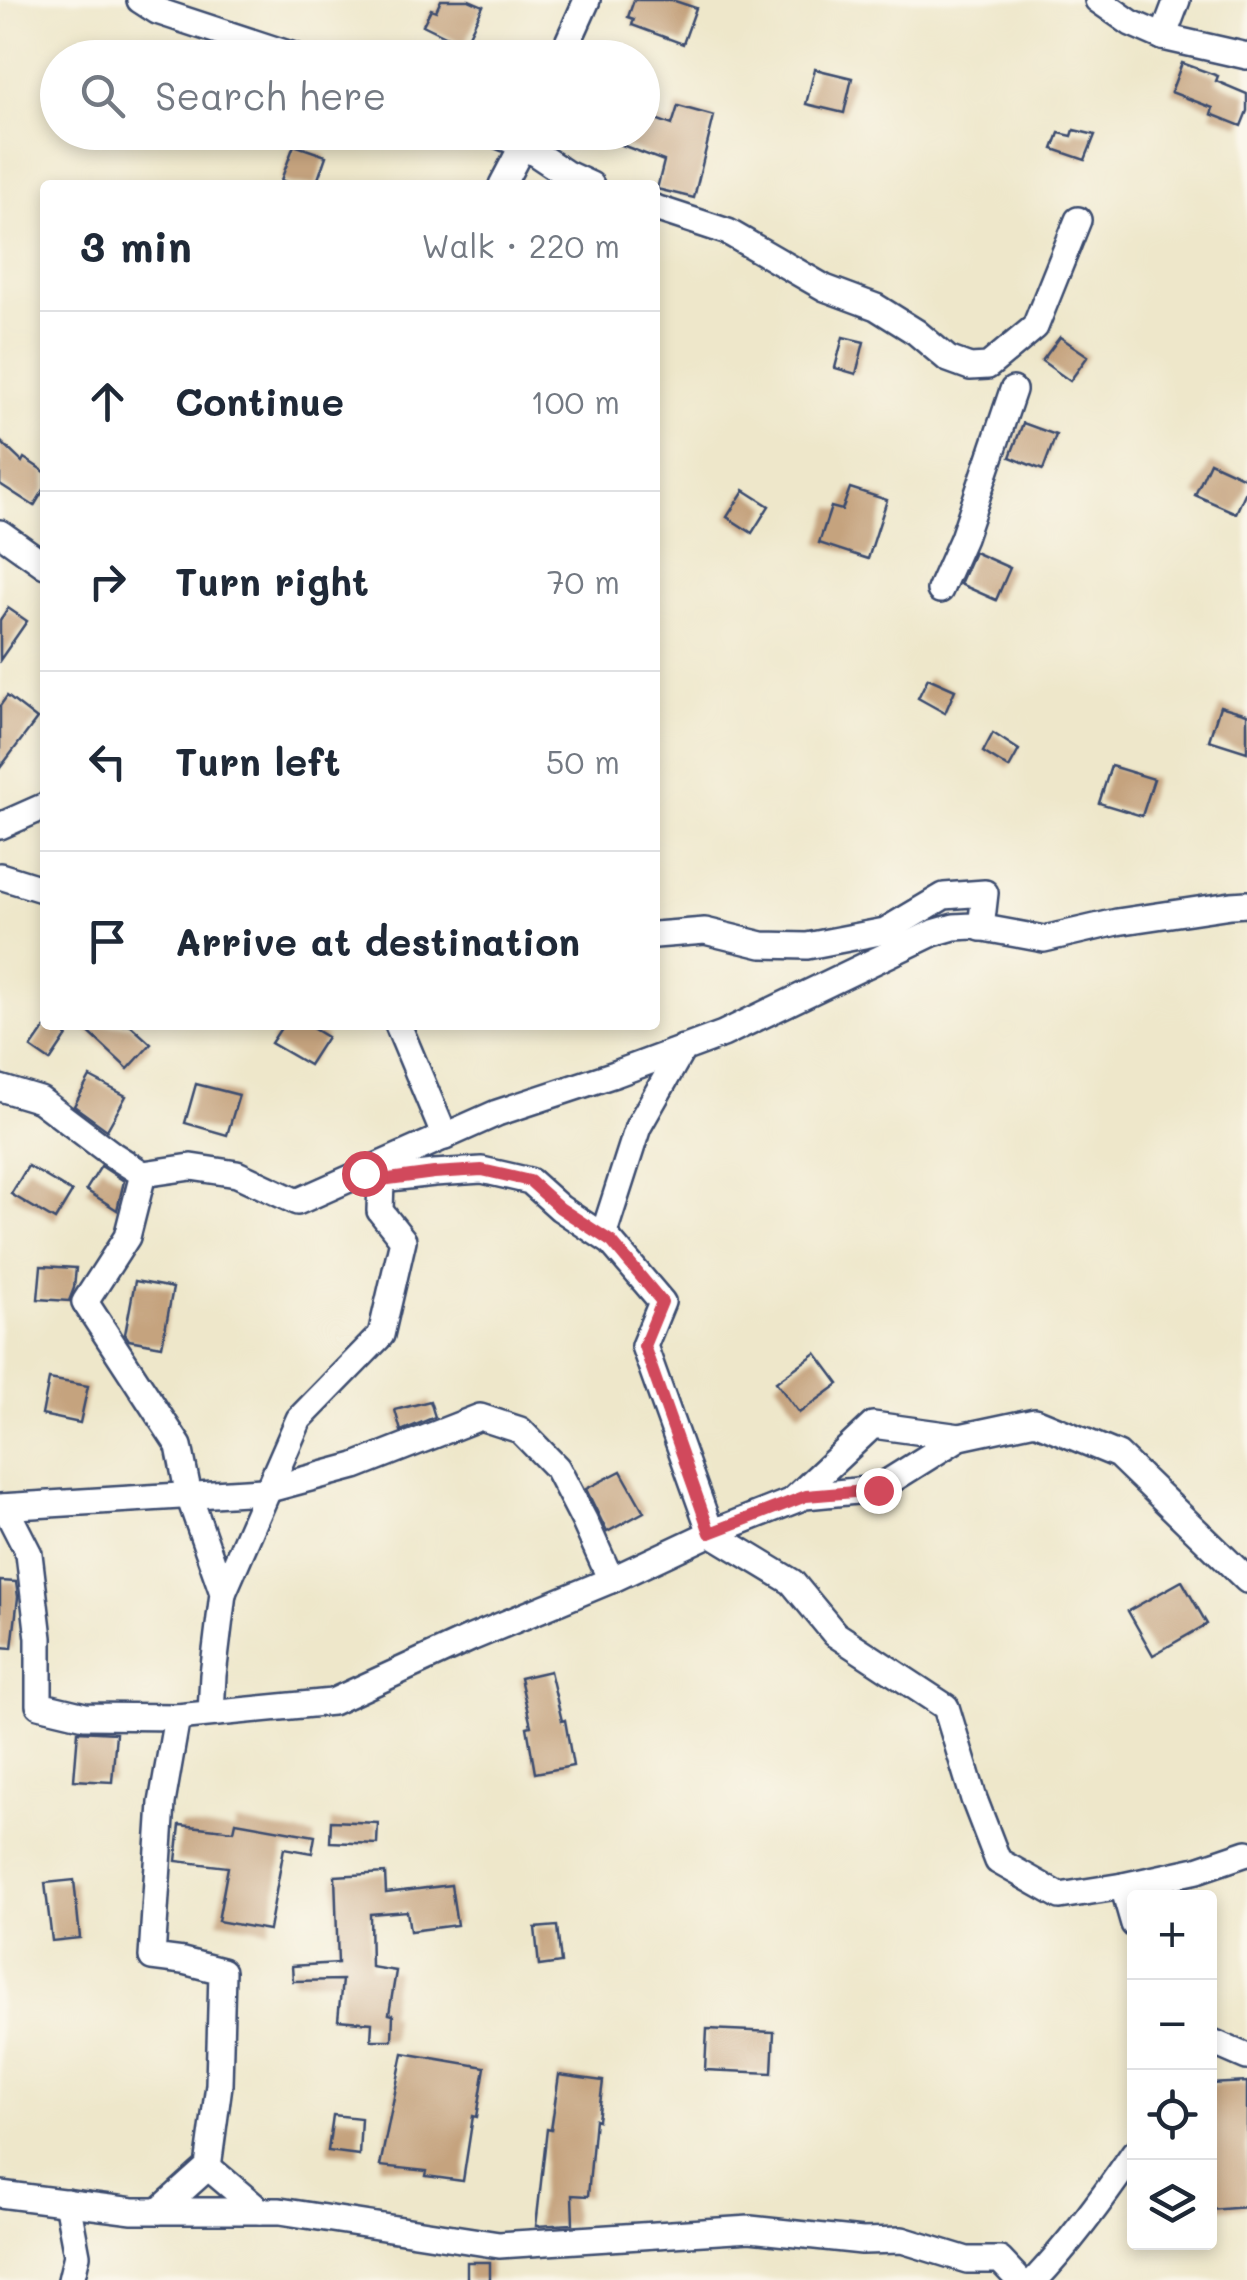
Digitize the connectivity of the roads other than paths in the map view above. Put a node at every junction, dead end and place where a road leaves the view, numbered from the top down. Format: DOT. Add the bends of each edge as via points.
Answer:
graph roads {
  1 [pos="140,0"];
  2 [pos="587,0"];
  3 [pos="1098,0"];
  4 [pos="1177,0"];
  5 [pos="1163,37"];
  6 [pos="244,40"];
  7 [pos="569,40"];
  8 [pos="1247,56"];
  9 [pos="520,150"];
  10 [pos="538,150"];
  11 [pos="505,180"];
  12 [pos="579,180"];
  13 [pos="660,210"];
  14 [pos="1078,220"];
  15 [pos="1025,336"];
  16 [pos="979,367"];
  17 [pos="1013,390"];
  18 [pos="0,533"];
  19 [pos="40,561"];
  20 [pos="940,590"];
  21 [pos="40,808"];
  22 [pos="0,826"];
  23 [pos="0,876"];
  24 [pos="40,888"];
  25 [pos="1247,904"];
  26 [pos="982,928"];
  27 [pos="660,935"];
  28 [pos="400,1030"];
  29 [pos="684,1048"];
  30 [pos="0,1088"];
  31 [pos="445,1137"];
  32 [pos="143,1174"];
  33 [pos="372,1176"];
  34 [pos="603,1236"];
  35 [pos="960,1437"];
  36 [pos="268,1490"];
  37 [pos="189,1496"];
  38 [pos="791,1502"];
  39 [pos="3,1507"];
  40 [pos="710,1533"];
  41 [pos="611,1580"];
  42 [pos="1247,1580"];
  43 [pos="222,1593"];
  44 [pos="211,1714"];
  45 [pos="177,1717"];
  46 [pos="1247,1853"];
  47 [pos="1123,1886"];
  48 [pos="1127,1900"];
  49 [pos="1217,2044"];
  50 [pos="1247,2057"];
  51 [pos="1129,2160"];
  52 [pos="208,2168"];
  53 [pos="0,2194"];
  54 [pos="67,2202"];
  55 [pos="159,2210"];
  56 [pos="260,2211"];
  57 [pos="71,2280"];
  58 [pos="1019,2280"];
  59 [pos="1034,2280"];
  1 -- 6 [label="street" via="157,12"];
  2 -- 7 [label="street"];
  3 -- 5 [label="street"];
  4 -- 5 [label="street"];
  5 -- 8 [label="street"];
  9 -- 11 [label="street"];
  10 -- 12 [label="street"];
  13 -- 16 [label="street" via="728,232 825,288 876,307 948,360"];
  14 -- 15 [label="street" via="1036,327"];
  15 -- 16 [label="street"];
  15 -- 17 [label="street"];
  16 -- 17 [label="street"];
  17 -- 20 [label="street"];
  18 -- 19 [label="street"];
  21 -- 22 [label="street"];
  23 -- 24 [label="street"];
  25 -- 26 [label="street" via="1044,939"];
  26 -- 27 [label="street" via="985,894 944,896 885,932 806,946 762,945 705,932"];
  26 -- 29 [label="street" via="932,932"];
  28 -- 31 [label="street"];
  29 -- 31 [label="street"];
  29 -- 34 [label="street" via="638,1128"];
  30 -- 32 [label="street" via="40,1100"];
  31 -- 33 [label="street"];
  32 -- 33 [label="street" via="191,1167 237,1174 297,1202"];
  32 -- 37 [label="street" via="127,1237 85,1302 179,1446"];
  33 -- 34 [label="street" via="482,1170 530,1181"];
  33 -- 36 [label="street" via="380,1211 403,1240 381,1335 299,1419"];
  34 -- 40 [label="street" via="662,1302 644,1346"];
  35 -- 38 [label="street" via="878,1490"];
  35 -- 38 [label="street" via="873,1425"];
  35 -- 42 [label="street" via="1036,1421 1118,1455"];
  36 -- 37 [label="street"];
  36 -- 41 [label="street" via="355,1466 480,1417 520,1430 557,1468"];
  36 -- 43 [label="street"];
  37 -- 39 [label="street"];
  37 -- 43 [label="street"];
  38 -- 40 [label="street"];
  39 -- 45 [label="street" via="28,1554 39,1706 85,1716"];
  40 -- 41 [label="street"];
  40 -- 47 [label="street" via="792,1582 835,1634 946,1707 998,1862 1060,1896"];
  41 -- 44 [label="street" via="332,1702"];
  43 -- 44 [label="street"];
  44 -- 45 [label="street"];
  45 -- 52 [label="street" via="162,1803 152,1958 222,1971 219,2085"];
  46 -- 47 [label="street"];
  47 -- 48 [label="street"];
  49 -- 50 [label="street"];
  51 -- 59 [label="street"];
  52 -- 55 [label="street"];
  52 -- 56 [label="street"];
  53 -- 54 [label="street"];
  54 -- 55 [label="street"];
  54 -- 57 [label="street" via="77,2255"];
  55 -- 56 [label="street"];
  56 -- 58 [label="street" via="499,2244 750,2230 902,2240 967,2260 1000,2260"];
}
